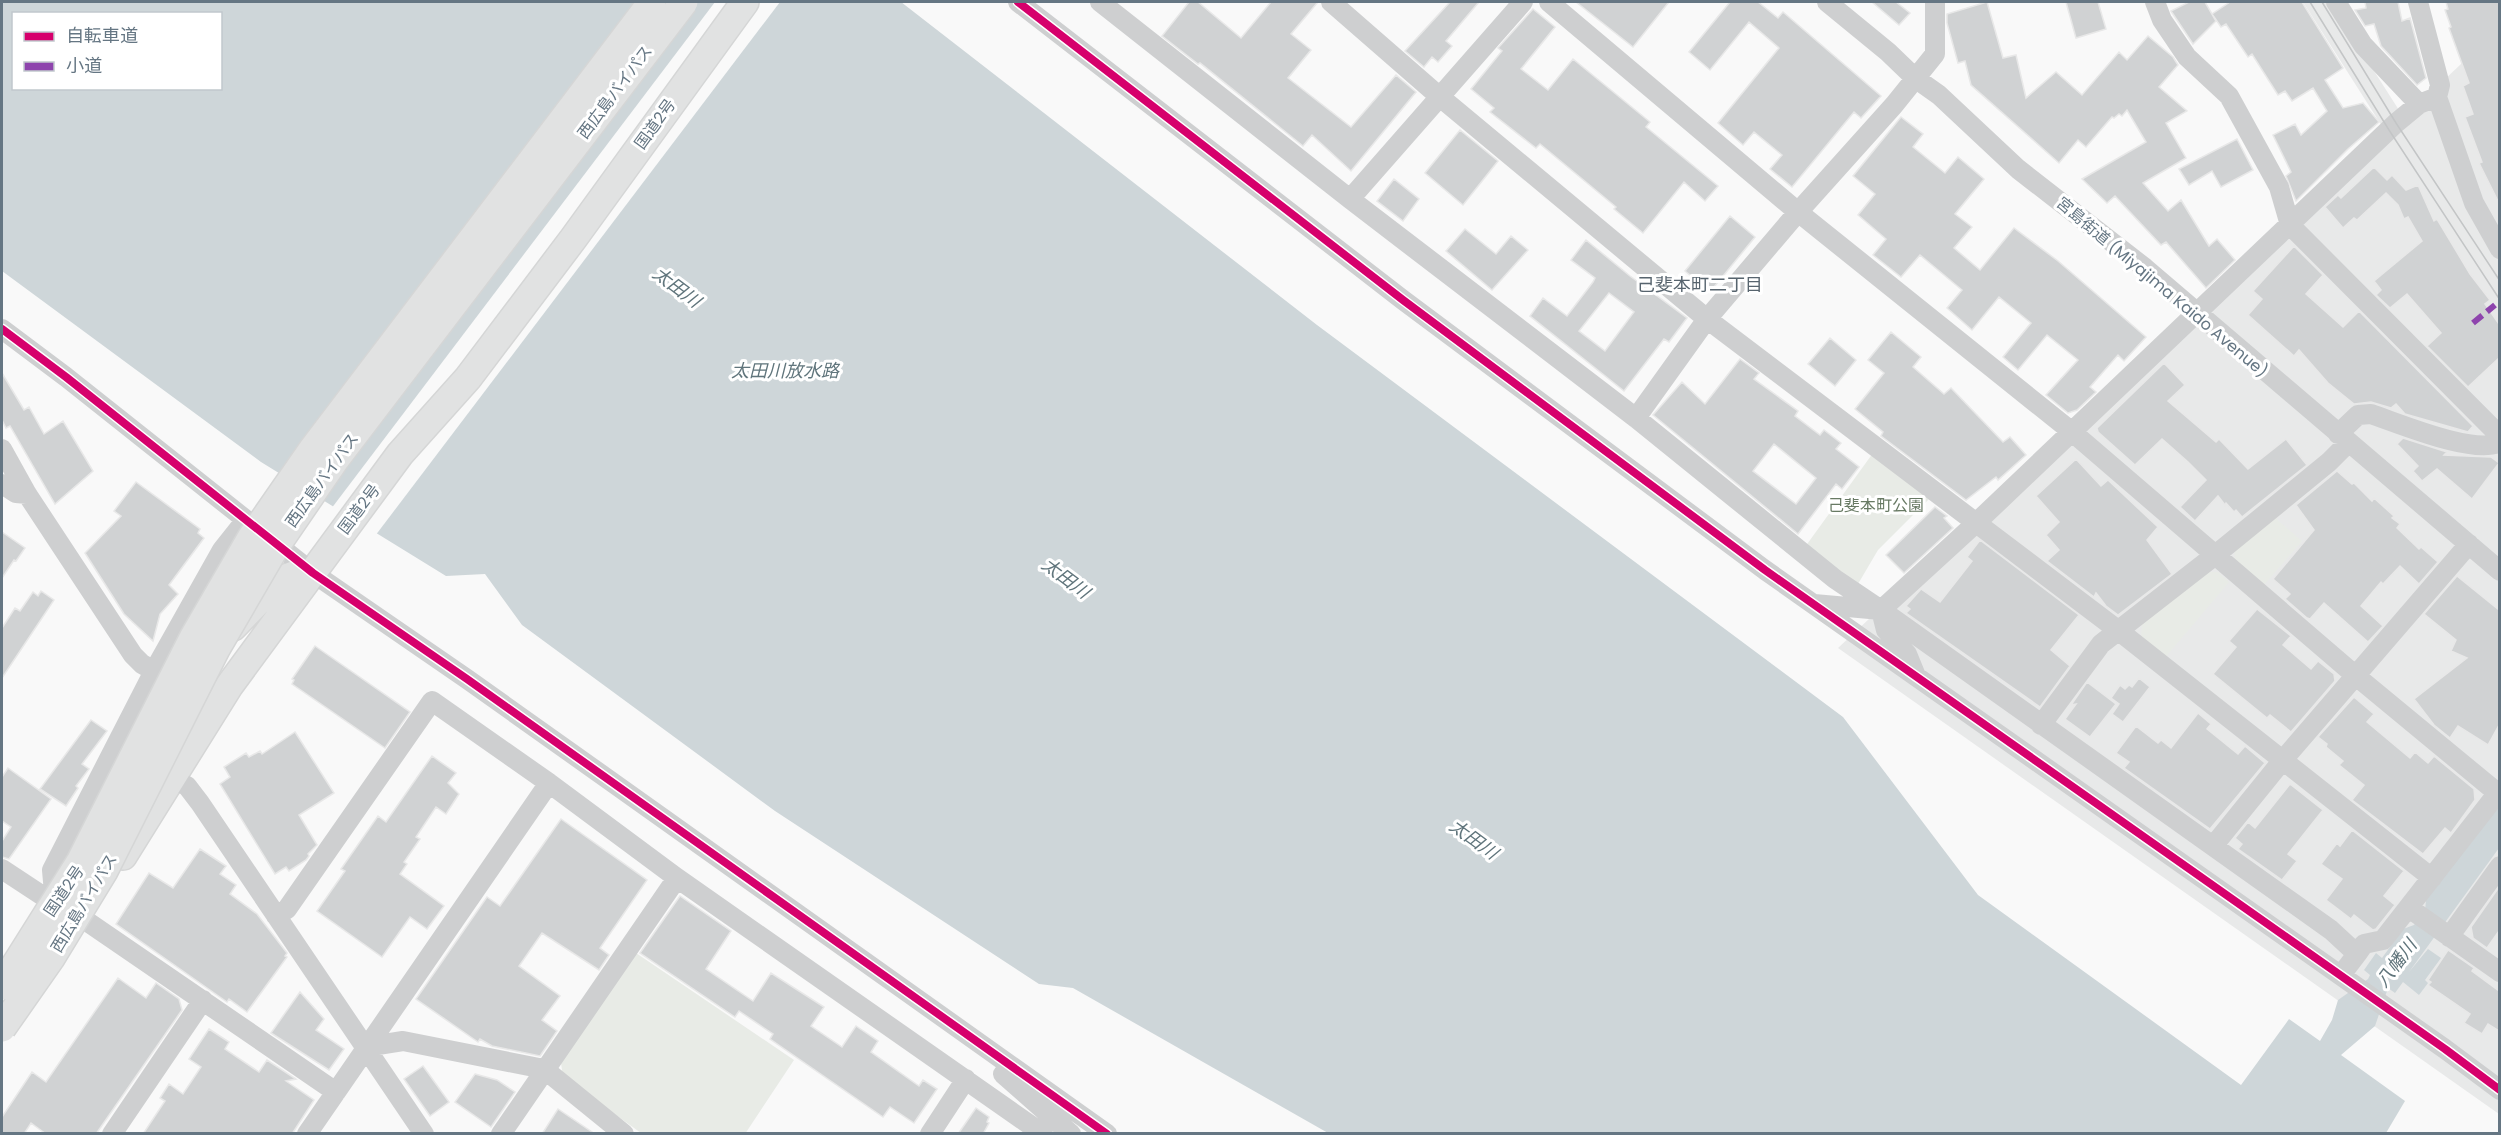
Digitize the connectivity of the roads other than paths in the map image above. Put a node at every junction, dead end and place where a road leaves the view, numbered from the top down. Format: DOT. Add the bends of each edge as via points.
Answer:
graph roads {
  1 [pos="652,2"];
  2 [pos="677,2"];
  3 [pos="684,2"];
  4 [pos="745,2"];
  5 [pos="1018,2"];
  6 [pos="1100,2"];
  7 [pos="1331,2"];
  8 [pos="1523,2"];
  9 [pos="1549,2"];
  10 [pos="1827,2"];
  11 [pos="1935,2"];
  12 [pos="2155,2"];
  13 [pos="2336,2"];
  14 [pos="2418,2"];
  15 [pos="1915,78"];
  16 [pos="1440,97"];
  17 [pos="2428,101"];
  18 [pos="1350,199"];
  19 [pos="1798,212"];
  20 [pos="2290,225"];
  21 [pos="2499,249"];
  22 [pos="2197,312"];
  23 [pos="1707,319"];
  24 [pos="2,329"];
  25 [pos="1636,418"];
  26 [pos="2071,431"];
  27 [pos="2499,436"];
  28 [pos="2344,438"];
  29 [pos="2499,442"];
  30 [pos="2,449"];
  31 [pos="2,484"];
  32 [pos="27,494"];
  33 [pos="245,521"];
  34 [pos="1976,523"];
  35 [pos="270,540"];
  36 [pos="2469,544"];
  37 [pos="2214,556"];
  38 [pos="2499,571"];
  39 [pos="313,573"];
  40 [pos="1814,604"];
  41 [pos="1881,610"];
  42 [pos="2119,631"];
  43 [pos="154,671"];
  44 [pos="188,676"];
  45 [pos="2356,676"];
  46 [pos="1917,678"];
  47 [pos="2041,725"];
  48 [pos="2282,761"];
  49 [pos="172,779"];
  50 [pos="549,783"];
  51 [pos="2499,793"];
  52 [pos="2214,845"];
  53 [pos="2499,866"];
  54 [pos="2,869"];
  55 [pos="677,878"];
  56 [pos="2432,878"];
  57 [pos="55,904"];
  58 [pos="2414,911"];
  59 [pos="276,916"];
  60 [pos="82,918"];
  61 [pos="2446,935"];
  62 [pos="2357,954"];
  63 [pos="2499,972"];
  64 [pos="2347,979"];
  65 [pos="2,985"];
  66 [pos="203,1000"];
  67 [pos="2,1028"];
  68 [pos="2,1037"];
  69 [pos="973,1039"];
  70 [pos="365,1047"];
  71 [pos="544,1069"];
  72 [pos="966,1078"];
  73 [pos="2499,1090"];
  74 [pos="336,1092"];
  75 [pos="1083,1117"];
  76 [pos="112,1134"];
  77 [pos="307,1134"];
  78 [pos="424,1134"];
  79 [pos="501,1134"];
  80 [pos="624,1134"];
  81 [pos="930,1134"];
  82 [pos="1043,1134"];
  83 [pos="1071,1134"];
  84 [pos="1094,1134"];
  85 [pos="1107,1134"];
  1 -- 65 [label="highway, 西広島バイパス, bridge" via="312,450 251,538 194,638 80,862"];
  2 -- 35 [label="highway, 国道2号, bridge"];
  3 -- 67 [label="highway, 西広島バイパス, bridge" via="335,460 276,546 216,649 99,879"];
  4 -- 39 [label="highway, 国道2号" via="482,360 400,454"];
  5 -- 40 [label="street" via="1403,300"];
  6 -- 18 [label="street"];
  7 -- 16 [label="street"];
  8 -- 16 [label="street"];
  9 -- 19 [label="street"];
  10 -- 15 [label="street, 宮島街道 (Miyajima Kaido Avenue)"];
  11 -- 15 [label="street" via="1935,54"];
  12 -- 20 [label="street" via="2162,20 2187,57 2229,96 2279,187"];
  13 -- 17 [label="street" via="2363,45"];
  14 -- 17 [label="street" via="2440,85"];
  15 -- 19 [label="street"];
  15 -- 22 [label="street, 宮島街道 (Miyajima Kaido Avenue)" via="1939,95 2018,169"];
  16 -- 18 [label="street"];
  16 -- 23 [label="street"];
  17 -- 20 [label="street" via="2396,123"];
  17 -- 21 [label="street"];
  18 -- 25 [label="street"];
  19 -- 23 [label="street"];
  19 -- 26 [label="street"];
  20 -- 22 [label="street"];
  20 -- 27 [label="street"];
  22 -- 26 [label="street"];
  22 -- 28 [label="street, 宮島街道 (Miyajima Kaido Avenue)"];
  23 -- 25 [label="street"];
  23 -- 34 [label="street"];
  24 -- 33 [label="street"];
  25 -- 41 [label="street" via="1835,579"];
  26 -- 34 [label="street"];
  26 -- 37 [label="street"];
  28 -- 29 [label="street" via="2358,416 2371,414 2462,444"];
  28 -- 36 [label="street, 宮島街道 (Miyajima Kaido Avenue)"];
  28 -- 37 [label="street" via="2329,462"];
  30 -- 32 [label="street"];
  31 -- 32 [label="street" via="16,493"];
  32 -- 43 [label="street" via="133,655"];
  33 -- 35 [label="street"];
  33 -- 43 [label="street" via="222,550"];
  34 -- 41 [label="street"];
  34 -- 42 [label="street"];
  35 -- 39 [label="street"];
  35 -- 44 [label="highway, 国道2号" via="247,568"];
  36 -- 38 [label="street, 宮島街道 (Miyajima Kaido Avenue)"];
  36 -- 45 [label="street"];
  37 -- 42 [label="street"];
  37 -- 45 [label="street"];
  39 -- 44 [label="highway" via="278,581"];
  39 -- 49 [label="highway, 国道2号" via="229,686"];
  39 -- 69 [label="street"];
  40 -- 41 [label="street"];
  40 -- 46 [label="street"];
  41 -- 46 [label="street" via="1886,630 1907,654"];
  41 -- 47 [label="street"];
  42 -- 47 [label="street" via="2101,644"];
  42 -- 48 [label="street"];
  43 -- 44 [label="street"];
  43 -- 57 [label="street" via="52,870"];
  44 -- 57 [label="highway, 国道2号" via="82,864"];
  45 -- 48 [label="street"];
  45 -- 51 [label="street"];
  46 -- 64 [label="street"];
  47 -- 52 [label="street"];
  48 -- 52 [label="street"];
  48 -- 56 [label="street"];
  49 -- 59 [label="street" via="187,786 196,797"];
  49 -- 60 [label="highway, 国道2号"];
  50 -- 55 [label="street"];
  50 -- 59 [label="street" via="432,701 287,909"];
  50 -- 70 [label="street"];
  51 -- 56 [label="street"];
  52 -- 62 [label="street" via="2331,930"];
  53 -- 61 [label="street"];
  54 -- 57 [label="street"];
  55 -- 71 [label="street"];
  55 -- 72 [label="street"];
  56 -- 58 [label="street"];
  57 -- 65 [label="highway, 国道2号"];
  58 -- 61 [label="street"];
  58 -- 62 [label="street" via="2383,940 2364,944"];
  59 -- 70 [label="street"];
  60 -- 66 [label="street"];
  60 -- 68 [label="highway, 国道2号"];
  61 -- 63 [label="street"];
  62 -- 64 [label="street"];
  64 -- 73 [label="street"];
  66 -- 74 [label="street"];
  66 -- 76 [label="street"];
  69 -- 75 [label="street"];
  69 -- 83 [label="street" via="993,1065"];
  70 -- 71 [label="street" via="403,1041"];
  70 -- 74 [label="street"];
  70 -- 78 [label="street"];
  71 -- 79 [label="street"];
  71 -- 80 [label="street"];
  72 -- 81 [label="street"];
  72 -- 82 [label="street"];
  74 -- 77 [label="street"];
  75 -- 84 [label="street"];
  75 -- 85 [label="street"];
}
